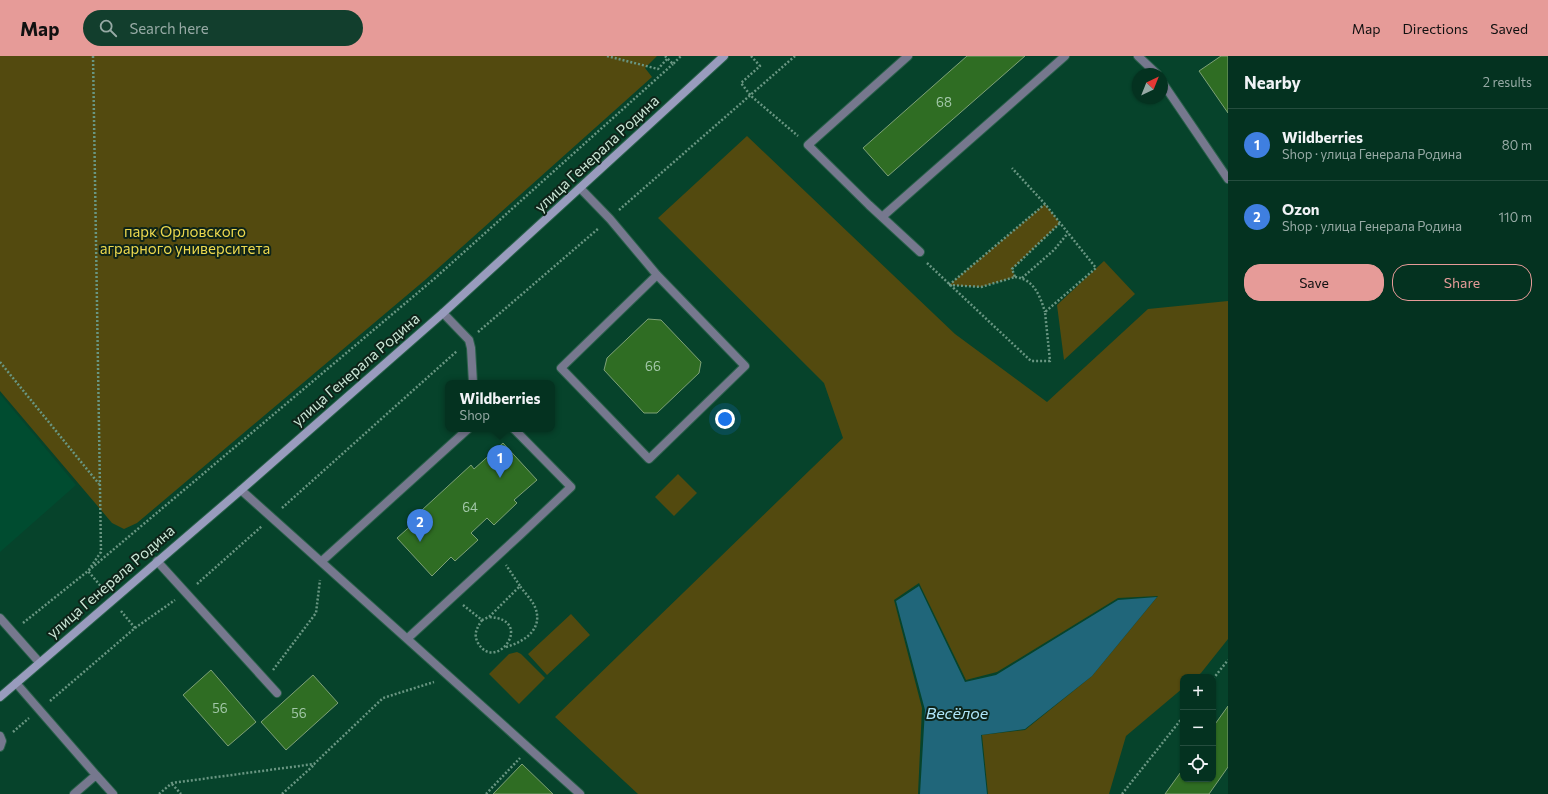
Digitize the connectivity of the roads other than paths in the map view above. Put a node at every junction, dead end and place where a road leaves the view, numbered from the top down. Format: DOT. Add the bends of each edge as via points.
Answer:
graph roads {
  1 [pos="724,56"];
  2 [pos="908,56"];
  3 [pos="1065,56"];
  4 [pos="1138,56"];
  5 [pos="1151,68"];
  6 [pos="1168,91"];
  7 [pos="1228,179"];
  8 [pos="580,188"];
  9 [pos="882,216"];
  10 [pos="920,252"];
  11 [pos="657,275"];
  12 [pos="443,313"];
  13 [pos="473,380"];
  14 [pos="465,432"];
  15 [pos="517,432"];
  16 [pos="241,490"];
  17 [pos="157,561"];
  18 [pos="322,561"];
  19 [pos="0,618"];
  20 [pos="408,638"];
  21 [pos="39,662"];
  22 [pos="16,683"];
  23 [pos="277,693"];
  24 [pos="0,697"];
  25 [pos="96,775"];
  26 [pos="74,794"];
  27 [pos="113,794"];
  28 [pos="580,794"];
  1 -- 8 [label="main road, улица Генерала Родина"];
  2 -- 9 [label="lane" via="808,145"];
  3 -- 9 [label="lane"];
  4 -- 5 [label="lane"];
  6 -- 7 [label="lane"];
  8 -- 11 [label="lane"];
  8 -- 12 [label="main road, улица Генерала Родина"];
  9 -- 10 [label="lane"];
  11 -- 11 [label="lane" via="745,366 649,459 561,368"];
  12 -- 13 [label="lane" via="469,340"];
  12 -- 16 [label="main road, улица Генерала Родина"];
  14 -- 18 [label="lane"];
  15 -- 20 [label="lane" via="571,486"];
  16 -- 17 [label="main road, улица Генерала Родина"];
  16 -- 18 [label="lane"];
  17 -- 21 [label="main road, улица Генерала Родина"];
  17 -- 23 [label="lane"];
  18 -- 20 [label="lane"];
  19 -- 21 [label="lane"];
  20 -- 28 [label="lane"];
  21 -- 22 [label="main road, улица Генерала Родина"];
  22 -- 24 [label="main road, улица Генерала Родина"];
  22 -- 25 [label="lane"];
  25 -- 26 [label="lane"];
  25 -- 27 [label="lane"];
}
